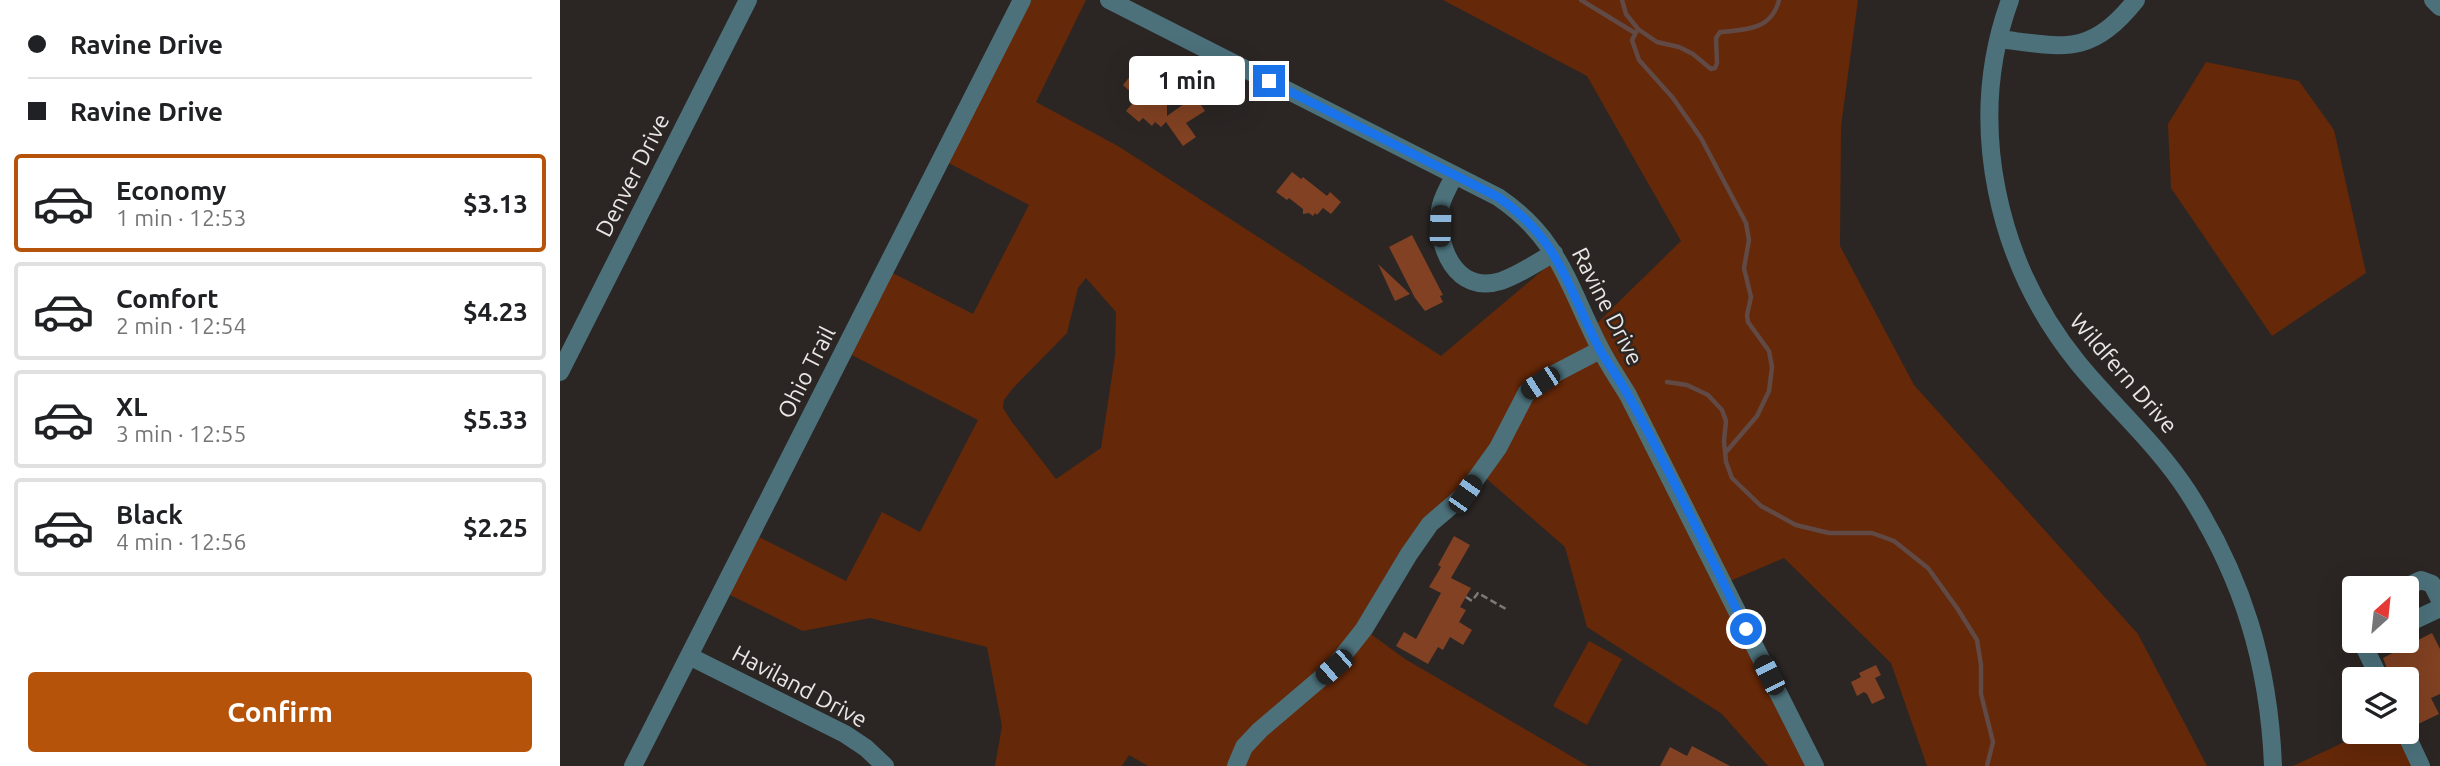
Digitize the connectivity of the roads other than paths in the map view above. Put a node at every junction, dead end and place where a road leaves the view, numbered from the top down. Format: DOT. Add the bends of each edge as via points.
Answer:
graph roads {
  1 [pos="748,0"];
  2 [pos="1022,0"];
  3 [pos="1109,0"];
  4 [pos="2010,0"];
  5 [pos="2136,0"];
  6 [pos="2433,0"];
  7 [pos="2440,7"];
  8 [pos="1999,39"];
  9 [pos="1454,175"];
  10 [pos="1554,253"];
  11 [pos="1601,350"];
  12 [pos="560,372"];
  13 [pos="2419,581"];
  14 [pos="2440,600"];
  15 [pos="2440,608"];
  16 [pos="2419,618"];
  17 [pos="689,656"];
  18 [pos="2411,744"];
  19 [pos="633,766"];
  20 [pos="885,766"];
  21 [pos="1236,766"];
  22 [pos="1815,766"];
  23 [pos="2273,766"];
  24 [pos="2421,766"];
  1 -- 12 [label="street, Denver Drive"];
  2 -- 17 [label="street, Ohio Trail"];
  3 -- 9 [label="street, Ravine Drive"];
  4 -- 8 [label="street, Wildfern Drive"];
  5 -- 8 [label="street" via="2098,37 2086,42 2057,46"];
  6 -- 7 [label="street"];
  8 -- 23 [label="street, Wildfern Drive" via="1990,102 1990,149 2016,260 2062,343 2160,453 2211,530 2233,573 2261,659"];
  9 -- 10 [label="street, Ravine Drive" via="1511,207 1533,225"];
  9 -- 10 [label="street" via="1440,207 1440,226 1445,251 1458,273 1472,282 1500,281"];
  10 -- 11 [label="street, Ravine Drive"];
  11 -- 21 [label="street" via="1527,392 1498,448 1465,494 1430,524 1364,629 1334,667 1244,747"];
  11 -- 22 [label="street, Ravine Drive"];
  13 -- 14 [label="street" via="2432,584"];
  15 -- 16 [label="street"];
  17 -- 19 [label="street, Ohio Trail"];
  17 -- 20 [label="street, Haviland Drive" via="845,734"];
  18 -- 24 [label="street"];
}
